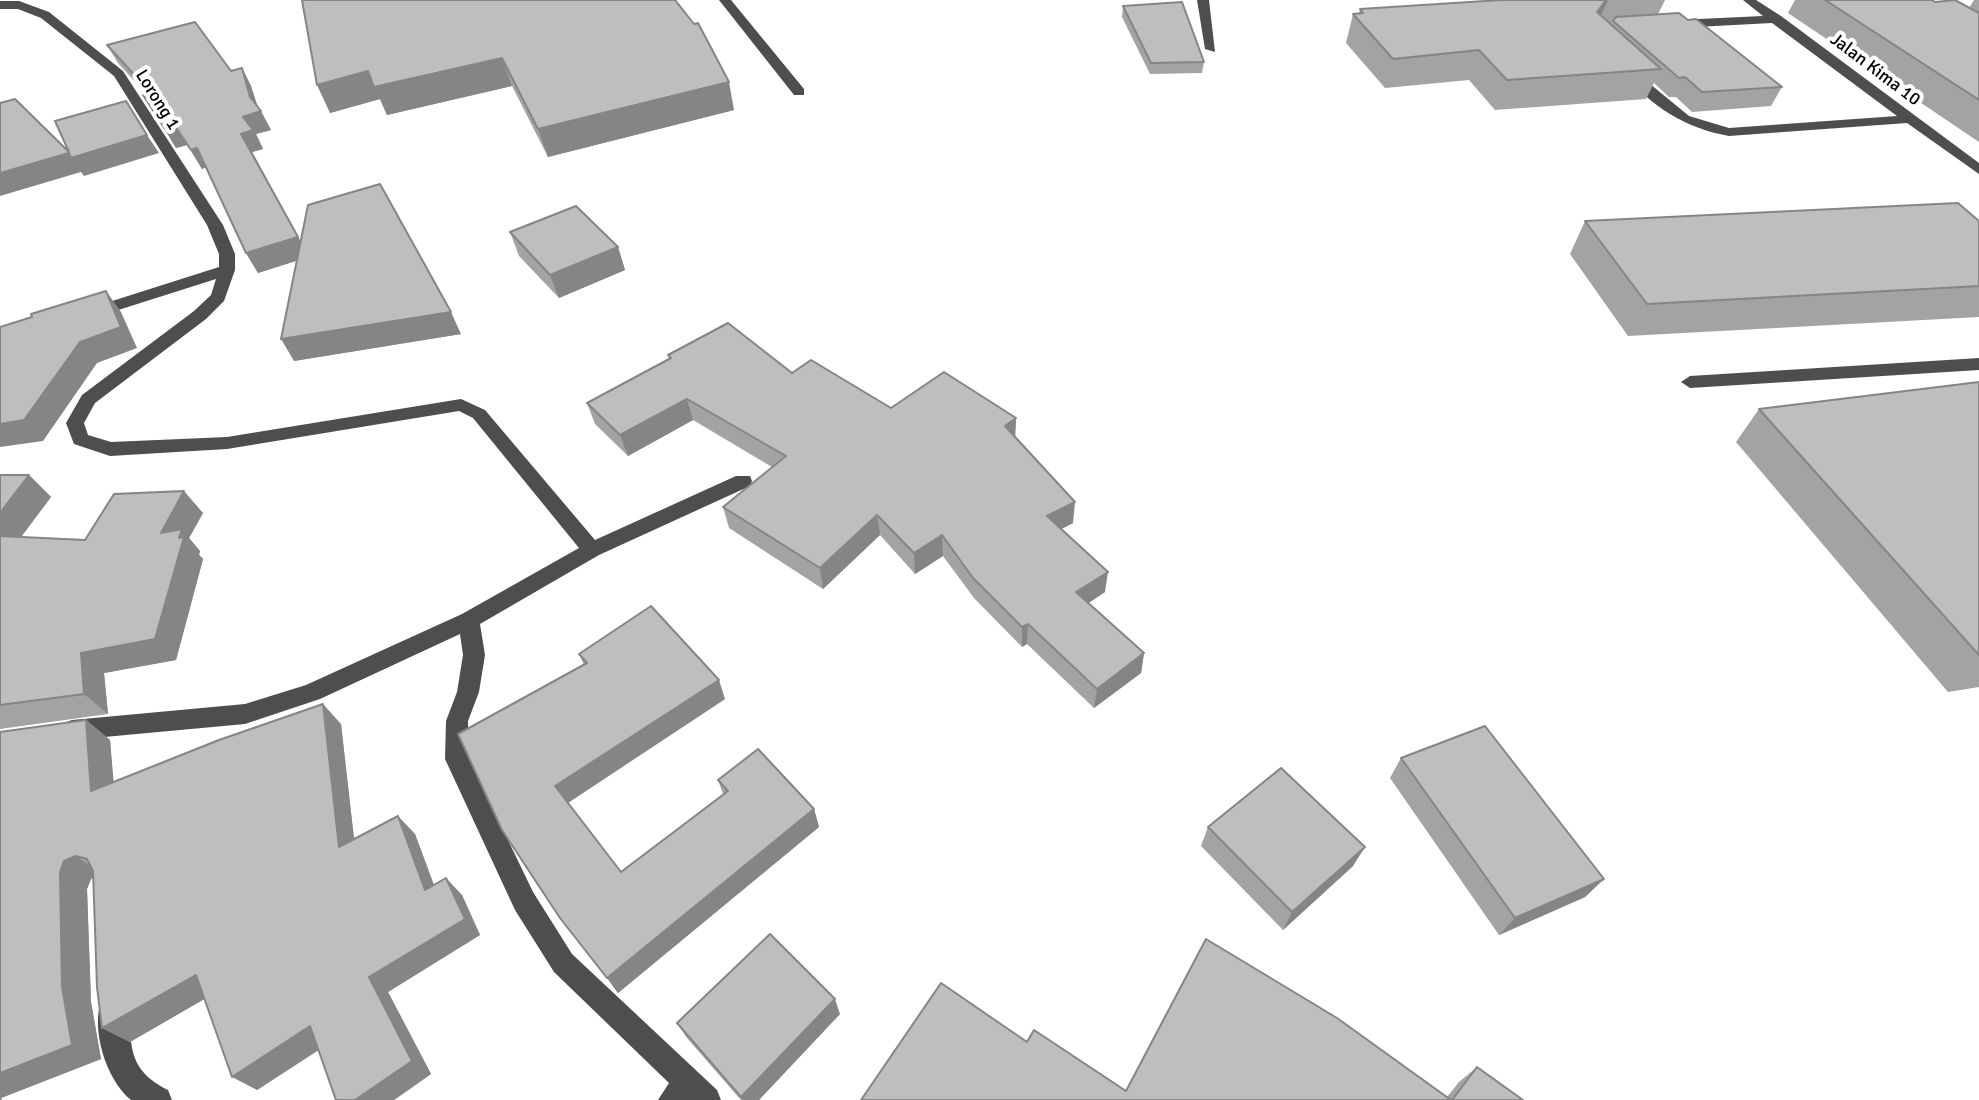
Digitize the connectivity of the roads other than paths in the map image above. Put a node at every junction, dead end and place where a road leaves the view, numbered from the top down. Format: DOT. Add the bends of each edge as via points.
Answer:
graph roads {
  1 [pos="725,0"];
  2 [pos="1203,0"];
  3 [pos="1749,0"];
  4 [pos="0,5"];
  5 [pos="1777,19"];
  6 [pos="1666,25"];
  7 [pos="1211,49"];
  8 [pos="1616,61"];
  9 [pos="799,92"];
  10 [pos="1910,119"];
  11 [pos="1979,170"];
  12 [pos="227,270"];
  13 [pos="76,318"];
  14 [pos="1979,364"];
  15 [pos="1690,382"];
  16 [pos="743,481"];
  17 [pos="592,550"];
  18 [pos="469,620"];
  19 [pos="44,735"];
  20 [pos="110,976"];
  21 [pos="689,1094"];
  22 [pos="158,1100"];
  1 -- 9 [label="street"];
  2 -- 7 [label="street"];
  3 -- 5 [label="street, Jalan Kima 10"];
  4 -- 12 [label="street, Lorong 1" via="19,5 45,15 119,74 215,225 227,254"];
  5 -- 6 [label="street"];
  5 -- 10 [label="street, Jalan Kima 10"];
  8 -- 10 [label="street" via="1683,121 1701,128 1729,132"];
  10 -- 11 [label="street, Jalan Kima 10"];
  12 -- 13 [label="street"];
  12 -- 17 [label="street" via="218,297 200,315 88,399 75,423 80,439 110,449 227,443 468,407"];
  14 -- 15 [label="street"];
  16 -- 17 [label="street"];
  17 -- 18 [label="street"];
  18 -- 19 [label="street" via="312,692 245,714"];
  18 -- 21 [label="street" via="474,655 457,721 457,759 474,796 524,901 563,963"];
  20 -- 22 [label="street" via="115,1049 124,1076"];
}
